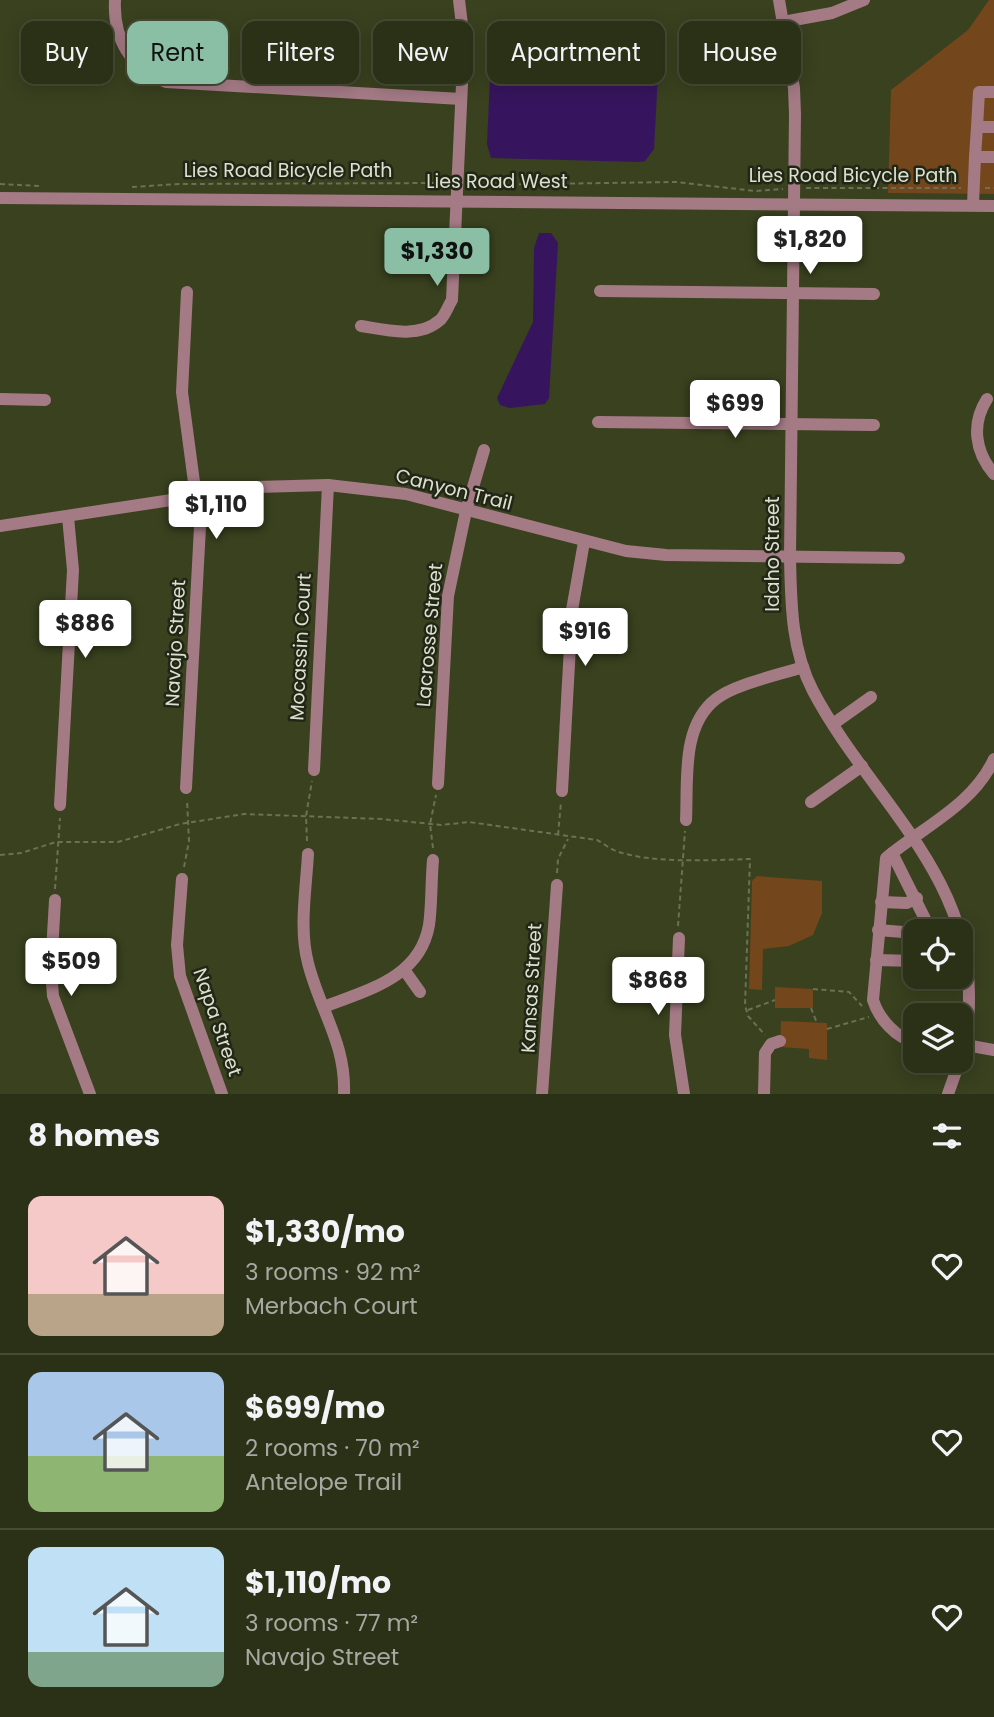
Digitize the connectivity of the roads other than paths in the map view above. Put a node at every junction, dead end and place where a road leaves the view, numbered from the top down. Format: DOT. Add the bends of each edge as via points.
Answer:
graph roads {
  1 [pos="115,0"];
  2 [pos="459,0"];
  3 [pos="779,0"];
  4 [pos="864,0"];
  5 [pos="783,21"];
  6 [pos="788,21"];
  7 [pos="793,84"];
  8 [pos="994,92"];
  9 [pos="461,99"];
  10 [pos="976,127"];
  11 [pos="994,127"];
  12 [pos="975,157"];
  13 [pos="994,157"];
  14 [pos="0,198"];
  15 [pos="455,200"];
  16 [pos="795,202"];
  17 [pos="973,205"];
  18 [pos="994,205"];
  19 [pos="600,291"];
  20 [pos="187,292"];
  21 [pos="793,294"];
  22 [pos="874,294"];
  23 [pos="361,326"];
  24 [pos="0,399"];
  25 [pos="987,399"];
  26 [pos="45,400"];
  27 [pos="598,422"];
  28 [pos="792,424"];
  29 [pos="874,425"];
  30 [pos="484,450"];
  31 [pos="994,474"];
  32 [pos="328,485"];
  33 [pos="197,497"];
  34 [pos="466,510"];
  35 [pos="68,517"];
  36 [pos="0,526"];
  37 [pos="584,542"];
  38 [pos="790,556"];
  39 [pos="899,558"];
  40 [pos="803,667"];
  41 [pos="871,697"];
  42 [pos="833,724"];
  43 [pos="994,759"];
  44 [pos="862,766"];
  45 [pos="314,770"];
  46 [pos="990,783"];
  47 [pos="438,784"];
  48 [pos="186,788"];
  49 [pos="562,791"];
  50 [pos="811,802"];
  51 [pos="60,805"];
  52 [pos="686,820"];
  53 [pos="913,838"];
  54 [pos="892,853"];
  55 [pos="308,854"];
  56 [pos="433,860"];
  57 [pos="182,880"];
  58 [pos="557,885"];
  59 [pos="917,898"];
  60 [pos="55,900"];
  61 [pos="881,902"];
  62 [pos="924,919"];
  63 [pos="878,930"];
  64 [pos="903,932"];
  65 [pos="679,938"];
  66 [pos="876,960"];
  67 [pos="903,961"];
  68 [pos="405,971"];
  69 [pos="420,992"];
  70 [pos="968,1003"];
  71 [pos="324,1007"];
  72 [pos="903,1038"];
  73 [pos="776,1042"];
  74 [pos="994,1050"];
  75 [pos="973,1052"];
  76 [pos="955,1073"];
  77 [pos="90,1094"];
  78 [pos="222,1094"];
  79 [pos="344,1094"];
  80 [pos="542,1094"];
  81 [pos="684,1094"];
  82 [pos="764,1094"];
  83 [pos="948,1094"];
  1 -- 9 [label="street" via="116,27 126,52 166,82"];
  2 -- 9 [label="street" via="464,28"];
  3 -- 5 [label="street, Idaho Street"];
  4 -- 6 [label="street" via="832,13"];
  7 -- 16 [label="street, Idaho Street"];
  8 -- 10 [label="street" via="979,92"];
  9 -- 15 [label="street"];
  10 -- 11 [label="street"];
  10 -- 12 [label="street"];
  12 -- 13 [label="street"];
  12 -- 17 [label="street"];
  14 -- 15 [label="street, Lies Road West"];
  15 -- 16 [label="street, Lies Road West"];
  15 -- 23 [label="street" via="454,290 440,320 415,331"];
  16 -- 17 [label="street, Lies Road West"];
  16 -- 21 [label="street, Idaho Street"];
  17 -- 18 [label="street, Lies Road West"];
  19 -- 21 [label="street"];
  20 -- 33 [label="street, Navajo Street" via="182,392"];
  21 -- 22 [label="street"];
  21 -- 28 [label="street, Idaho Street"];
  24 -- 26 [label="street"];
  25 -- 31 [label="street" via="976,434"];
  27 -- 28 [label="street"];
  28 -- 29 [label="street"];
  28 -- 38 [label="street, Idaho Street"];
  30 -- 34 [label="street, Lacrosse Street"];
  32 -- 33 [label="street, Canyon Trail" via="257,487"];
  32 -- 34 [label="street, Canyon Trail" via="388,491"];
  32 -- 45 [label="street, Mocassin Court"];
  33 -- 35 [label="street, Canyon Trail"];
  33 -- 48 [label="street, Navajo Street" via="200,527"];
  34 -- 37 [label="street, Canyon Trail"];
  34 -- 47 [label="street, Lacrosse Street" via="448,596"];
  35 -- 36 [label="street, Canyon Trail"];
  35 -- 51 [label="street" via="73,570"];
  37 -- 38 [label="street, Canyon Trail" via="666,555"];
  37 -- 49 [label="street" via="572,610"];
  38 -- 39 [label="street, Canyon Trail"];
  38 -- 40 [label="street, Idaho Street" via="791,615"];
  40 -- 42 [label="street, Idaho Street"];
  40 -- 52 [label="street" via="718,697 705,710 691,742"];
  41 -- 42 [label="street"];
  42 -- 44 [label="street, Idaho Street"];
  43 -- 46 [label="street"];
  44 -- 50 [label="street"];
  44 -- 53 [label="street, Idaho Street"];
  46 -- 53 [label="street"];
  53 -- 54 [label="street"];
  53 -- 70 [label="street, Idaho Street" via="940,877 962,931 970,981"];
  54 -- 59 [label="street"];
  54 -- 61 [label="street" via="886,858"];
  55 -- 71 [label="street" via="304,931 308,962"];
  56 -- 68 [label="street" via="429,925 421,948"];
  57 -- 78 [label="street, Napa Street" via="177,945 180,976"];
  58 -- 80 [label="street, Kansas Street"];
  59 -- 61 [label="street" via="906,903"];
  59 -- 62 [label="street"];
  60 -- 77 [label="street" via="53,996"];
  61 -- 63 [label="street"];
  63 -- 64 [label="street"];
  63 -- 66 [label="street"];
  65 -- 81 [label="street" via="675,1035"];
  66 -- 67 [label="street"];
  66 -- 72 [label="street" via="876,1010"];
  68 -- 69 [label="street"];
  68 -- 71 [label="street"];
  71 -- 79 [label="street" via="342,1055"];
  73 -- 82 [label="street" via="765,1053"];
  74 -- 75 [label="street"];
  76 -- 83 [label="street, Idaho Street"];
}
